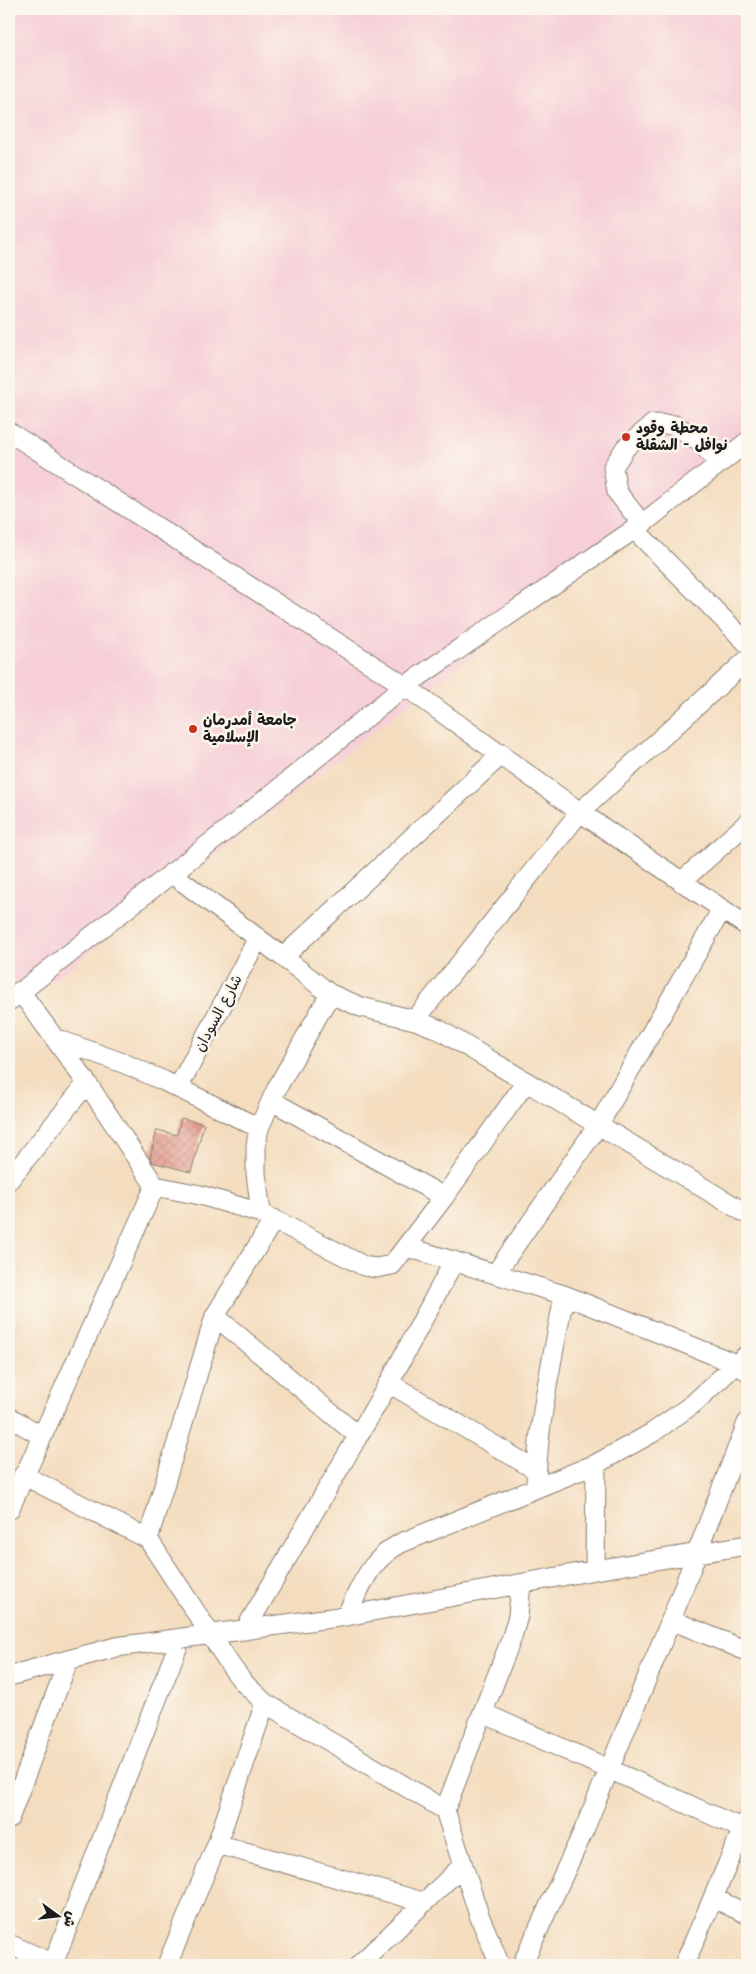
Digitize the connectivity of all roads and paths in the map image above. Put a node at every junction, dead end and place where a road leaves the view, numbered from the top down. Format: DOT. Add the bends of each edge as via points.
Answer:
graph roads {
  1 [pos="9,432"];
  2 [pos="747,442"];
  3 [pos="720,463"];
  4 [pos="638,527"];
  5 [pos="747,643"];
  6 [pos="747,660"];
  7 [pos="405,686"];
  8 [pos="502,754"];
  9 [pos="580,812"];
  10 [pos="747,823"];
  11 [pos="171,873"];
  12 [pos="680,882"];
  13 [pos="722,909"];
  14 [pos="747,926"];
  15 [pos="258,938"];
  16 [pos="283,957"];
  17 [pos="330,994"];
  18 [pos="15,996"];
  19 [pos="415,1020"];
  20 [pos="54,1038"];
  21 [pos="526,1082"];
  22 [pos="87,1083"];
  23 [pos="178,1088"];
  24 [pos="272,1101"];
  25 [pos="599,1124"];
  26 [pos="259,1128"];
  27 [pos="9,1180"];
  28 [pos="156,1186"];
  29 [pos="444,1197"];
  30 [pos="746,1210"];
  31 [pos="268,1216"];
  32 [pos="407,1247"];
  33 [pos="454,1261"];
  34 [pos="496,1273"];
  35 [pos="564,1295"];
  36 [pos="215,1316"];
  37 [pos="743,1363"];
  38 [pos="388,1383"];
  39 [pos="9,1417"];
  40 [pos="747,1423"];
  41 [pos="357,1435"];
  42 [pos="42,1436"];
  43 [pos="596,1464"];
  44 [pos="23,1475"];
  45 [pos="536,1479"];
  46 [pos="9,1510"];
  47 [pos="148,1539"];
  48 [pos="747,1545"];
  49 [pos="699,1553"];
  50 [pos="595,1570"];
  51 [pos="521,1584"];
  52 [pos="346,1616"];
  53 [pos="671,1620"];
  54 [pos="245,1630"];
  55 [pos="211,1636"];
  56 [pos="181,1638"];
  57 [pos="747,1652"];
  58 [pos="68,1661"];
  59 [pos="9,1676"];
  60 [pos="265,1703"];
  61 [pos="483,1713"];
  62 [pos="609,1769"];
  63 [pos="445,1810"];
  64 [pos="9,1819"];
  65 [pos="745,1824"];
  66 [pos="217,1844"];
  67 [pos="462,1866"];
  68 [pos="713,1898"];
  69 [pos="423,1902"];
  70 [pos="747,1914"];
  71 [pos="9,1944"];
  72 [pos="55,1964"];
  73 [pos="167,1965"];
  74 [pos="359,1965"];
  75 [pos="500,1965"];
  76 [pos="522,1965"];
  77 [pos="684,1965"];
  1 -- 7 [label="street"];
  2 -- 3 [label="street"];
  3 -- 4 [label="street"];
  3 -- 4 [label="street" via="698,440 675,425 653,424 626,448 613,467 617,492"];
  4 -- 5 [label="street"];
  4 -- 7 [label="street"];
  6 -- 9 [label="street"];
  7 -- 8 [label="street"];
  7 -- 11 [label="street"];
  8 -- 9 [label="street"];
  8 -- 16 [label="street"];
  9 -- 12 [label="street"];
  9 -- 19 [label="street"];
  10 -- 12 [label="street"];
  11 -- 15 [label="street"];
  11 -- 18 [label="street"];
  12 -- 13 [label="street"];
  13 -- 14 [label="street"];
  13 -- 25 [label="street"];
  15 -- 16 [label="street"];
  15 -- 23 [label="street, شارع السودان"];
  16 -- 17 [label="street"];
  17 -- 19 [label="street" via="361,1007"];
  17 -- 24 [label="street"];
  18 -- 20 [label="street"];
  19 -- 21 [label="street" via="438,1029"];
  20 -- 22 [label="street"];
  20 -- 23 [label="street" via="123,1063"];
  21 -- 25 [label="street"];
  21 -- 29 [label="street"];
  22 -- 27 [label="street"];
  22 -- 28 [label="street"];
  23 -- 26 [label="street"];
  24 -- 26 [label="street"];
  24 -- 29 [label="street"];
  25 -- 30 [label="street"];
  25 -- 34 [label="street"];
  26 -- 31 [label="street" via="256,1173"];
  28 -- 31 [label="street" via="200,1194"];
  28 -- 42 [label="street"];
  29 -- 32 [label="street"];
  31 -- 32 [label="street" via="364,1266 392,1265"];
  31 -- 36 [label="street"];
  32 -- 33 [label="street"];
  33 -- 34 [label="street"];
  33 -- 38 [label="street"];
  34 -- 35 [label="street"];
  35 -- 37 [label="street"];
  35 -- 45 [label="street" via="547,1390"];
  36 -- 41 [label="street"];
  36 -- 47 [label="street"];
  37 -- 43 [label="street" via="659,1428"];
  38 -- 41 [label="street"];
  38 -- 45 [label="street"];
  39 -- 42 [label="street"];
  40 -- 49 [label="street"];
  41 -- 54 [label="street"];
  42 -- 44 [label="street"];
  43 -- 45 [label="street"];
  43 -- 50 [label="street"];
  44 -- 46 [label="street"];
  44 -- 47 [label="street"];
  45 -- 52 [label="street" via="389,1550 376,1560"];
  47 -- 55 [label="street"];
  48 -- 49 [label="street"];
  49 -- 50 [label="street"];
  49 -- 53 [label="street"];
  50 -- 51 [label="street"];
  51 -- 52 [label="street"];
  51 -- 61 [label="street" via="518,1616"];
  52 -- 54 [label="street"];
  53 -- 57 [label="street"];
  53 -- 62 [label="street"];
  54 -- 55 [label="street"];
  55 -- 56 [label="street"];
  55 -- 60 [label="street" via="243,1682"];
  56 -- 58 [label="street" via="116,1647"];
  56 -- 72 [label="street"];
  58 -- 59 [label="street"];
  58 -- 64 [label="street"];
  60 -- 63 [label="street"];
  60 -- 66 [label="street"];
  61 -- 62 [label="street"];
  61 -- 63 [label="street"];
  62 -- 65 [label="street"];
  62 -- 76 [label="street"];
  63 -- 67 [label="street"];
  65 -- 68 [label="street"];
  66 -- 69 [label="street"];
  66 -- 73 [label="street"];
  67 -- 69 [label="street"];
  67 -- 75 [label="street"];
  68 -- 70 [label="street"];
  68 -- 77 [label="street"];
  69 -- 74 [label="street"];
  71 -- 72 [label="street"];
}
